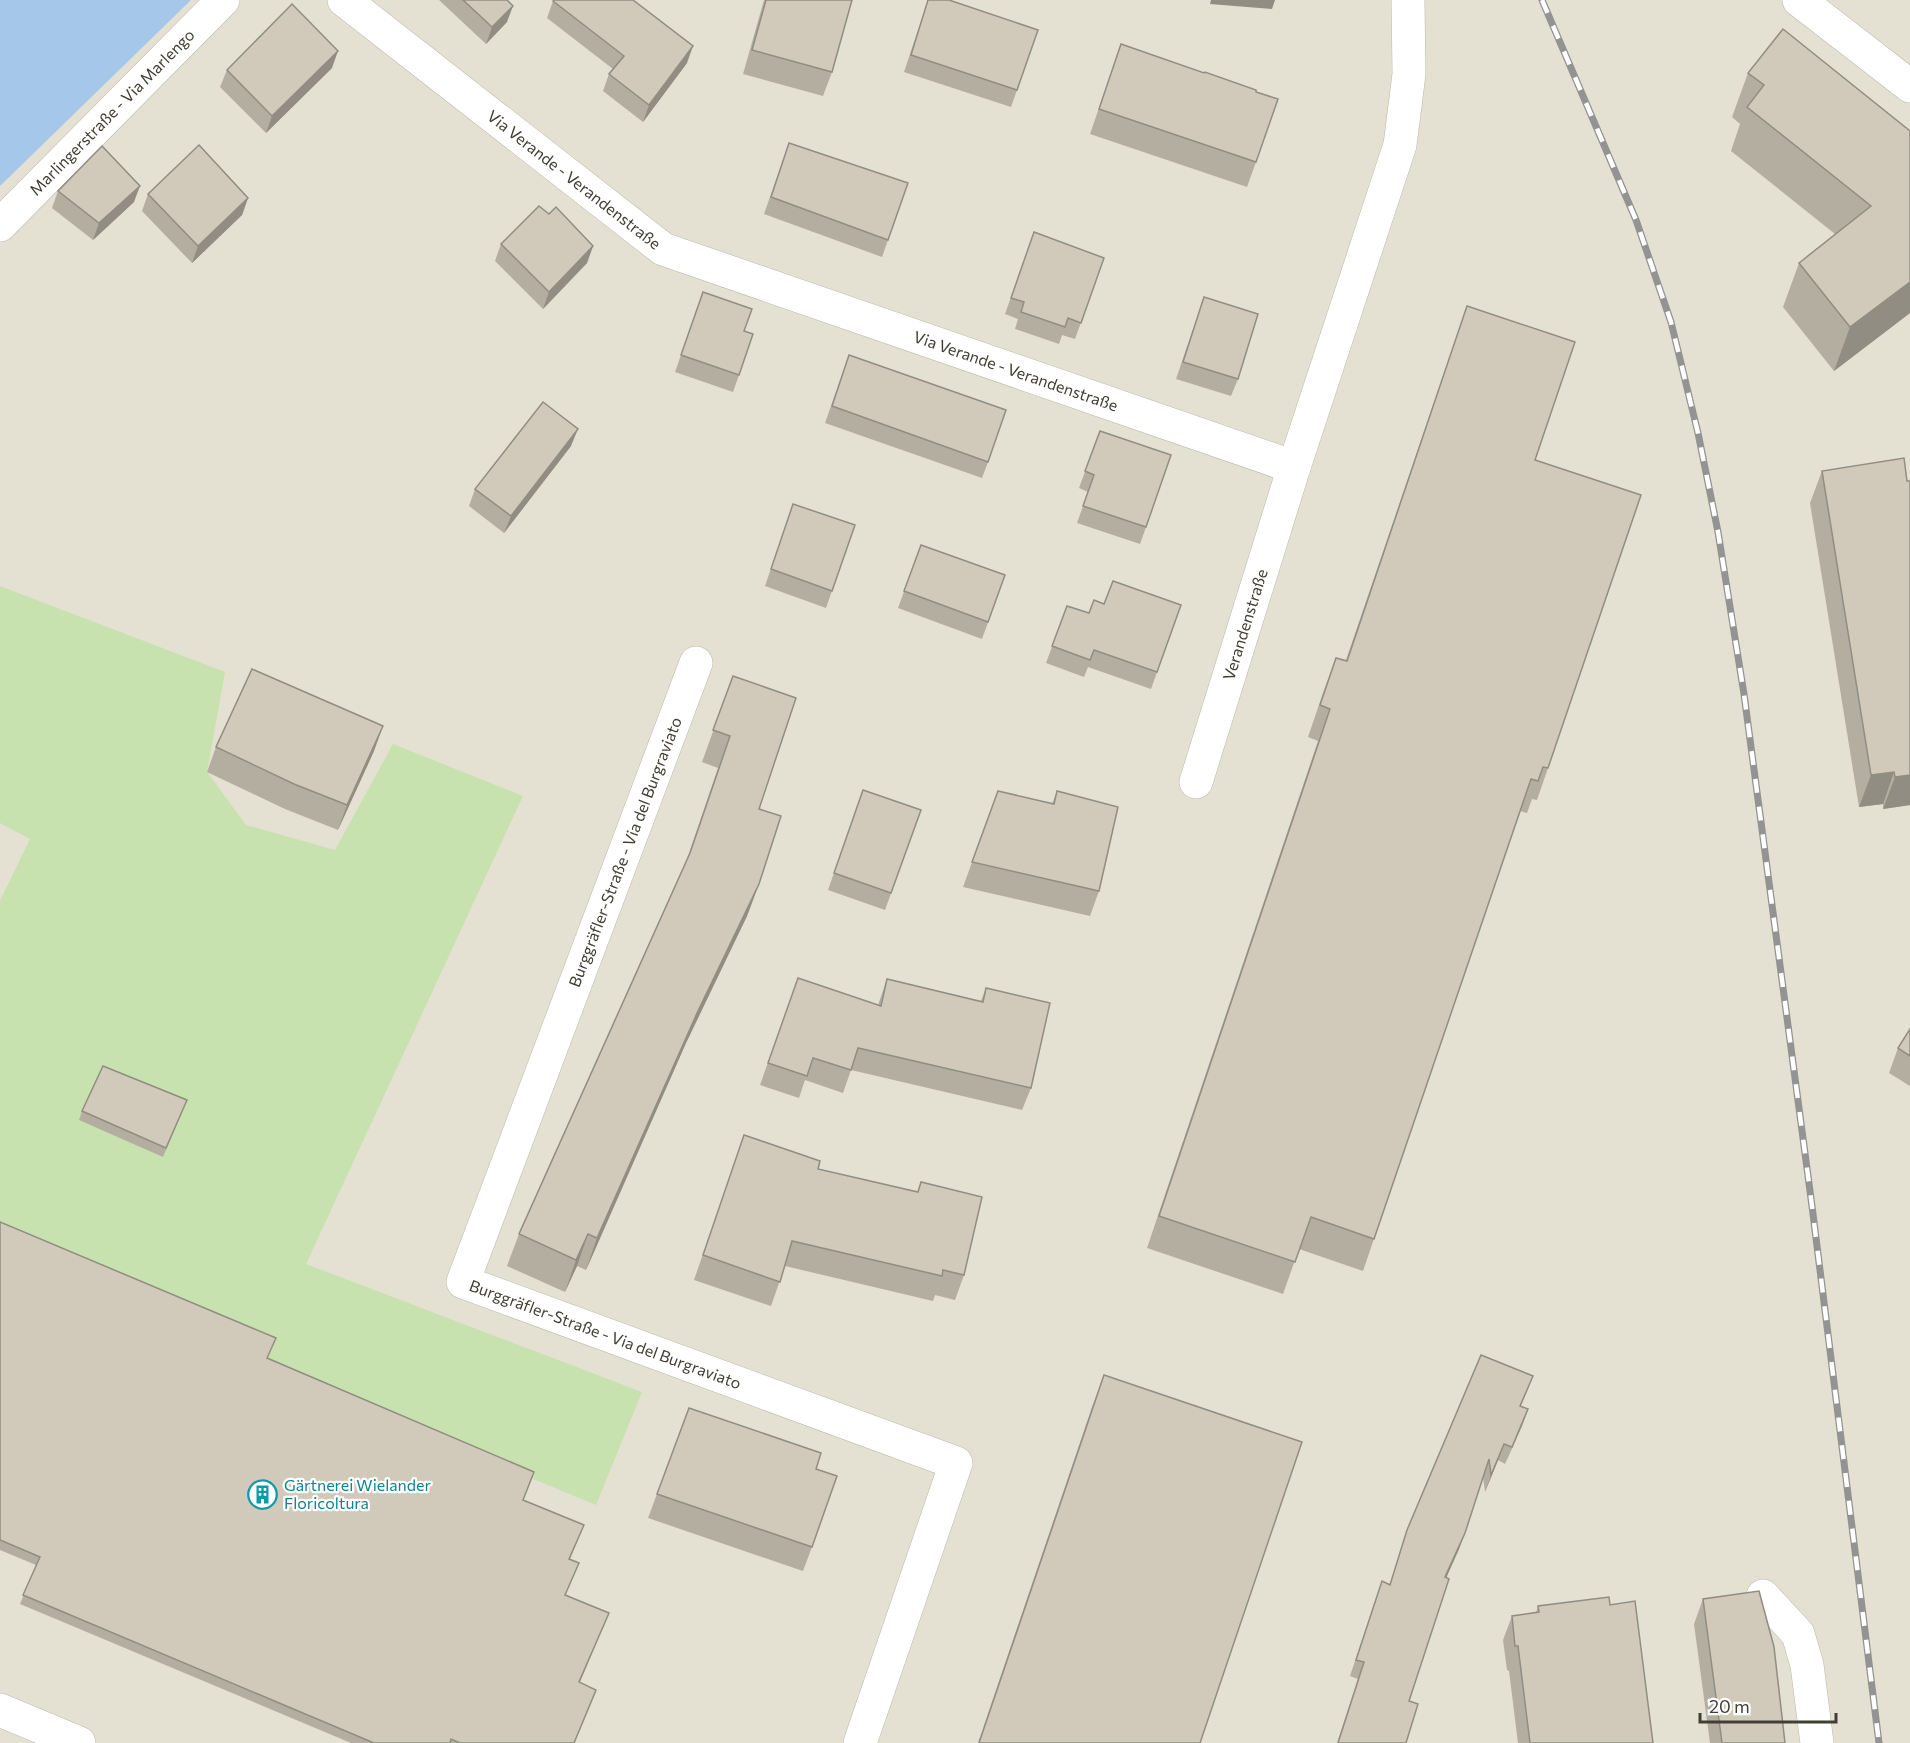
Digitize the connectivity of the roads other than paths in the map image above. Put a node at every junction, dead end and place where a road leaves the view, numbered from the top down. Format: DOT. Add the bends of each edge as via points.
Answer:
graph roads {
  1 [pos="223,0"];
  2 [pos="344,0"];
  3 [pos="1408,0"];
  4 [pos="1799,0"];
  5 [pos="1910,86"];
  6 [pos="0,225"];
  7 [pos="1294,467"];
  8 [pos="696,663"];
  9 [pos="1196,782"];
  10 [pos="1763,1596"];
  11 [pos="0,1710"];
  12 [pos="79,1743"];
  13 [pos="860,1743"];
  14 [pos="1817,1743"];
  1 -- 6 [label="street, Marlingerstraße - Via Marlengo"];
  2 -- 7 [label="street, Via Verande - Verandenstraße" via="663,249"];
  3 -- 7 [label="street" via="1409,74 1400,145"];
  4 -- 5 [label="street"];
  7 -- 9 [label="street, Verandenstraße"];
  8 -- 13 [label="street, Burggräfler-Straße - Via del Burgraviato" via="463,1282 956,1464"];
  10 -- 14 [label="street" via="1798,1634 1807,1665"];
  11 -- 12 [label="street"];
}
